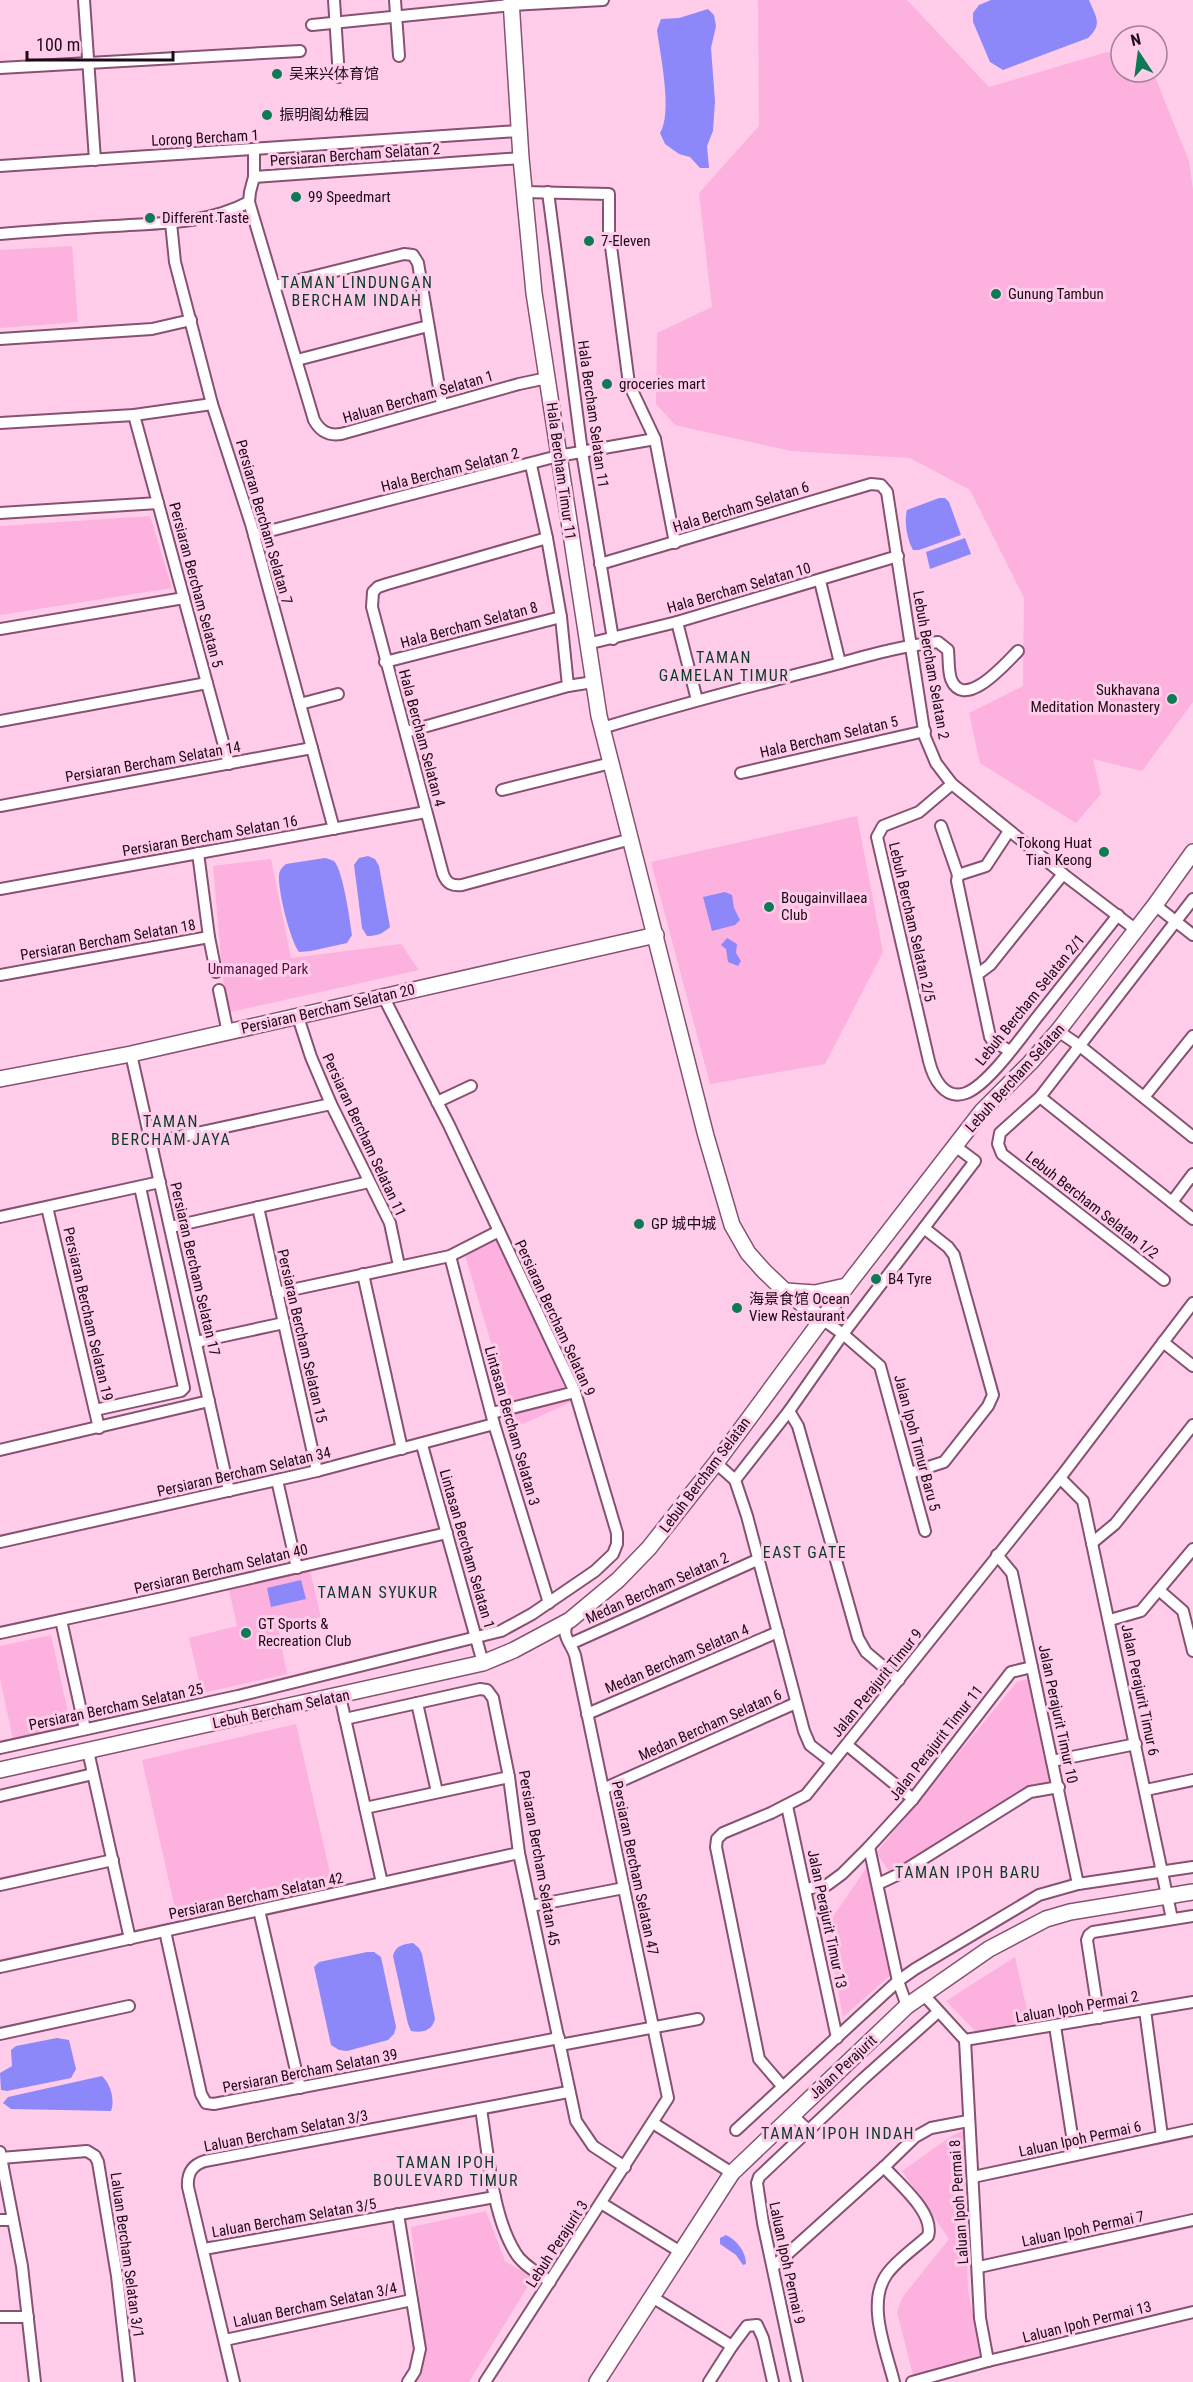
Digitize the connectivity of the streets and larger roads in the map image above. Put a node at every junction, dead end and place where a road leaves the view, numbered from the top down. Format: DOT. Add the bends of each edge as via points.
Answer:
graph roads {
  1 [pos="84,0"];
  2 [pos="334,0"];
  3 [pos="395,0"];
  4 [pos="603,0"];
  5 [pos="511,2"];
  6 [pos="540,2"];
  7 [pos="459,5"];
  8 [pos="397,16"];
  9 [pos="336,22"];
  10 [pos="312,25"];
  11 [pos="300,51"];
  12 [pos="399,56"];
  13 [pos="89,63"];
  14 [pos="0,68"];
  15 [pos="339,77"];
  16 [pos="519,131"];
  17 [pos="254,151"];
  18 [pos="521,158"];
  19 [pos="95,160"];
  20 [pos="0,166"];
  21 [pos="254,177"];
  22 [pos="524,192"];
  23 [pos="549,192"];
  24 [pos="249,202"];
  25 [pos="171,223"];
  26 [pos="0,234"];
  27 [pos="275,286"];
  28 [pos="191,320"];
  29 [pos="428,326"];
  30 [pos="0,339"];
  31 [pos="297,360"];
  32 [pos="547,378"];
  33 [pos="212,404"];
  34 [pos="442,405"];
  35 [pos="134,415"];
  36 [pos="0,423"];
  37 [pos="655,439"];
  38 [pos="582,452"];
  39 [pos="558,456"];
  40 [pos="531,465"];
  41 [pos="887,492"];
  42 [pos="158,503"];
  43 [pos="0,513"];
  44 [pos="254,535"];
  45 [pos="548,538"];
  46 [pos="675,543"];
  47 [pos="898,556"];
  48 [pos="600,564"];
  49 [pos="820,581"];
  50 [pos="184,598"];
  51 [pos="561,617"];
  52 [pos="677,622"];
  53 [pos="0,629"];
  54 [pos="613,639"];
  55 [pos="587,644"];
  56 [pos="911,646"];
  57 [pos="1018,651"];
  58 [pos="386,662"];
  59 [pos="840,663"];
  60 [pos="593,682"];
  61 [pos="207,683"];
  62 [pos="566,688"];
  63 [pos="338,694"];
  64 [pos="697,700"];
  65 [pos="300,704"];
  66 [pos="0,721"];
  67 [pos="602,728"];
  68 [pos="925,731"];
  69 [pos="406,732"];
  70 [pos="312,748"];
  71 [pos="229,764"];
  72 [pos="611,764"];
  73 [pos="741,772"];
  74 [pos="952,784"];
  75 [pos="502,790"];
  76 [pos="0,806"];
  77 [pos="426,812"];
  78 [pos="941,826"];
  79 [pos="334,829"];
  80 [pos="1009,831"];
  81 [pos="632,839"];
  82 [pos="1193,852"];
  83 [pos="198,853"];
  84 [pos="1063,874"];
  85 [pos="958,875"];
  86 [pos="0,889"];
  87 [pos="1193,899"];
  88 [pos="1155,905"];
  89 [pos="1118,915"];
  90 [pos="1175,921"];
  91 [pos="1135,929"];
  92 [pos="1193,934"];
  93 [pos="656,935"];
  94 [pos="209,937"];
  95 [pos="216,972"];
  96 [pos="978,974"];
  97 [pos="0,975"];
  98 [pos="219,990"];
  99 [pos="383,996"];
  100 [pos="298,1017"];
  101 [pos="1058,1031"];
  102 [pos="228,1033"];
  103 [pos="1193,1036"];
  104 [pos="1080,1046"];
  105 [pos="1010,1051"];
  106 [pos="131,1054"];
  107 [pos="0,1079"];
  108 [pos="471,1086"];
  109 [pos="957,1095"];
  110 [pos="1144,1096"];
  111 [pos="1040,1097"];
  112 [pos="437,1102"];
  113 [pos="331,1104"];
  114 [pos="1193,1137"];
  115 [pos="151,1143"];
  116 [pos="955,1146"];
  117 [pos="1193,1174"];
  118 [pos="160,1182"];
  119 [pos="369,1182"];
  120 [pos="140,1187"];
  121 [pos="1172,1202"];
  122 [pos="47,1207"];
  123 [pos="258,1207"];
  124 [pos="0,1217"];
  125 [pos="1193,1219"];
  126 [pos="171,1227"];
  127 [pos="924,1228"];
  128 [pos="499,1231"];
  129 [pos="450,1256"];
  130 [pos="399,1266"];
  131 [pos="363,1274"];
  132 [pos="1164,1280"];
  133 [pos="846,1286"];
  134 [pos="785,1291"];
  135 [pos="277,1293"];
  136 [pos="1193,1303"];
  137 [pos="822,1319"];
  138 [pos="284,1323"];
  139 [pos="843,1334"];
  140 [pos="196,1342"];
  141 [pos="1163,1342"];
  142 [pos="199,1356"];
  143 [pos="178,1361"];
  144 [pos="1193,1366"];
  145 [pos="575,1392"];
  146 [pos="210,1401"];
  147 [pos="95,1410"];
  148 [pos="789,1411"];
  149 [pos="493,1419"];
  150 [pos="1193,1425"];
  151 [pos="99,1428"];
  152 [pos="422,1444"];
  153 [pos="402,1449"];
  154 [pos="0,1450"];
  155 [pos="716,1463"];
  156 [pos="317,1471"];
  157 [pos="910,1473"];
  158 [pos="1060,1478"];
  159 [pos="277,1480"];
  160 [pos="735,1480"];
  161 [pos="229,1491"];
  162 [pos="925,1531"];
  163 [pos="447,1533"];
  164 [pos="0,1542"];
  165 [pos="1092,1543"];
  166 [pos="1193,1549"];
  167 [pos="997,1555"];
  168 [pos="757,1560"];
  169 [pos="297,1568"];
  170 [pos="1160,1591"];
  171 [pos="549,1603"];
  172 [pos="61,1620"];
  173 [pos="570,1620"];
  174 [pos="1110,1620"];
  175 [pos="778,1632"];
  176 [pos="0,1633"];
  177 [pos="546,1634"];
  178 [pos="477,1638"];
  179 [pos="568,1641"];
  180 [pos="1193,1651"];
  181 [pos="483,1663"];
  182 [pos="1032,1667"];
  183 [pos="899,1680"];
  184 [pos="238,1696"];
  185 [pos="340,1696"];
  186 [pos="417,1703"];
  187 [pos="796,1703"];
  188 [pos="587,1714"];
  189 [pos="345,1719"];
  190 [pos="85,1730"];
  191 [pos="1136,1744"];
  192 [pos="1,1745"];
  193 [pos="847,1745"];
  194 [pos="88,1751"];
  195 [pos="832,1761"];
  196 [pos="1052,1761"];
  197 [pos="0,1770"];
  198 [pos="93,1774"];
  199 [pos="509,1777"];
  200 [pos="1193,1780"];
  201 [pos="1059,1787"];
  202 [pos="603,1789"];
  203 [pos="1146,1790"];
  204 [pos="437,1792"];
  205 [pos="0,1796"];
  206 [pos="913,1799"];
  207 [pos="787,1806"];
  208 [pos="365,1808"];
  209 [pos="869,1847"];
  210 [pos="519,1853"];
  211 [pos="113,1860"];
  212 [pos="1193,1867"];
  213 [pos="1163,1873"];
  214 [pos="381,1883"];
  215 [pos="878,1884"];
  216 [pos="1078,1884"];
  217 [pos="0,1885"];
  218 [pos="624,1888"];
  219 [pos="806,1889"];
  220 [pos="1193,1892"];
  221 [pos="1168,1896"];
  222 [pos="531,1906"];
  223 [pos="259,1910"];
  224 [pos="1193,1916"];
  225 [pos="1172,1919"];
  226 [pos="165,1931"];
  227 [pos="130,1939"];
  228 [pos="0,1967"];
  229 [pos="898,1982"];
  230 [pos="923,1994"];
  231 [pos="1193,2002"];
  232 [pos="129,2006"];
  233 [pos="907,2006"];
  234 [pos="1145,2010"];
  235 [pos="938,2012"];
  236 [pos="1099,2018"];
  237 [pos="698,2019"];
  238 [pos="1055,2026"];
  239 [pos="654,2027"];
  240 [pos="0,2034"];
  241 [pos="837,2038"];
  242 [pos="965,2040"];
  243 [pos="560,2042"];
  244 [pos="783,2087"];
  245 [pos="300,2088"];
  246 [pos="568,2092"];
  247 [pos="481,2109"];
  248 [pos="792,2115"];
  249 [pos="968,2121"];
  250 [pos="653,2123"];
  251 [pos="736,2130"];
  252 [pos="1193,2130"];
  253 [pos="808,2131"];
  254 [pos="1162,2136"];
  255 [pos="1,2155"];
  256 [pos="1075,2155"];
  257 [pos="625,2167"];
  258 [pos="884,2168"];
  259 [pos="732,2173"];
  260 [pos="973,2177"];
  261 [pos="495,2197"];
  262 [pos="601,2203"];
  263 [pos="398,2214"];
  264 [pos="0,2220"];
  265 [pos="13,2220"];
  266 [pos="1193,2220"];
  267 [pos="204,2249"];
  268 [pos="679,2251"];
  269 [pos="773,2267"];
  270 [pos="979,2267"];
  271 [pos="550,2282"];
  272 [pos="652,2297"];
  273 [pos="412,2300"];
  274 [pos="1193,2312"];
  275 [pos="0,2317"];
  276 [pos="28,2317"];
  277 [pos="225,2340"];
  278 [pos="732,2346"];
  279 [pos="988,2361"];
  280 [pos="35,2382"];
  281 [pos="129,2382"];
  282 [pos="234,2382"];
  283 [pos="408,2382"];
  284 [pos="485,2382"];
  285 [pos="597,2382"];
  286 [pos="709,2382"];
  287 [pos="773,2382"];
  288 [pos="796,2382"];
  289 [pos="894,2382"];
  290 [pos="912,2382"];
  1 -- 13 [label="street"];
  2 -- 9 [label="street"];
  3 -- 8 [label="street"];
  4 -- 6 [label="street"];
  5 -- 6 [label="street"];
  5 -- 7 [label="street"];
  5 -- 16 [label="street, Hala Bercham Timur 11"];
  7 -- 8 [label="street"];
  8 -- 9 [label="street"];
  8 -- 12 [label="street"];
  9 -- 10 [label="street"];
  9 -- 15 [label="street"];
  11 -- 13 [label="street"];
  13 -- 14 [label="street"];
  13 -- 19 [label="street"];
  16 -- 17 [label="street, Lorong Bercham 1"];
  16 -- 18 [label="street, Hala Bercham Timur 11"];
  17 -- 19 [label="street, Lorong Bercham 1"];
  17 -- 21 [label="street"];
  18 -- 21 [label="street, Persiaran Bercham Selatan 2"];
  18 -- 22 [label="street, Hala Bercham Timur 11"];
  19 -- 20 [label="street, Lorong Bercham 1"];
  21 -- 24 [label="street, Persiaran Bercham Selatan 2"];
  22 -- 23 [label="street"];
  22 -- 32 [label="street, Hala Bercham Timur 11"];
  23 -- 37 [label="street" via="609,194 609,231 629,384"];
  23 -- 38 [label="street, Hala Bercham Selatan 11"];
  24 -- 25 [label="street" via="220,215"];
  24 -- 27 [label="street, Haluan Bercham Selatan 1"];
  25 -- 26 [label="street"];
  25 -- 28 [label="street, Persiaran Bercham Selatan 7" via="175,262"];
  27 -- 29 [label="street" via="408,253 418,263"];
  27 -- 31 [label="street, Haluan Bercham Selatan 1"];
  28 -- 30 [label="street" via="153,329"];
  28 -- 33 [label="street, Persiaran Bercham Selatan 7"];
  29 -- 31 [label="street"];
  29 -- 34 [label="street"];
  31 -- 34 [label="street, Haluan Bercham Selatan 1" via="314,420 328,434 341,434"];
  32 -- 34 [label="street, Haluan Bercham Selatan 1"];
  32 -- 39 [label="street, Hala Bercham Timur 11"];
  33 -- 35 [label="street"];
  33 -- 44 [label="street, Persiaran Bercham Selatan 7"];
  35 -- 36 [label="street"];
  35 -- 42 [label="street, Persiaran Bercham Selatan 5"];
  37 -- 38 [label="street, Hala Bercham Selatan 2"];
  37 -- 46 [label="street"];
  38 -- 39 [label="street, Hala Bercham Selatan 2"];
  38 -- 48 [label="street, Hala Bercham Selatan 11"];
  39 -- 40 [label="street, Hala Bercham Selatan 2"];
  39 -- 55 [label="street, Hala Bercham Timur 11"];
  40 -- 44 [label="street, Hala Bercham Selatan 2"];
  40 -- 45 [label="street"];
  41 -- 46 [label="street, Hala Bercham Selatan 6" via="881,485 871,484"];
  41 -- 47 [label="street, Lebuh Bercham Selatan 2"];
  42 -- 43 [label="street"];
  42 -- 50 [label="street, Persiaran Bercham Selatan 5"];
  44 -- 65 [label="street, Persiaran Bercham Selatan 7"];
  45 -- 51 [label="street"];
  45 -- 58 [label="street, Hala Bercham Selatan 4" via="378,587 371,599"];
  46 -- 48 [label="street, Hala Bercham Selatan 6"];
  47 -- 49 [label="street, Hala Bercham Selatan 10"];
  47 -- 56 [label="street, Lebuh Bercham Selatan 2"];
  48 -- 54 [label="street, Hala Bercham Selatan 11"];
  49 -- 52 [label="street, Hala Bercham Selatan 10"];
  49 -- 59 [label="street"];
  50 -- 53 [label="street"];
  50 -- 61 [label="street, Persiaran Bercham Selatan 5"];
  51 -- 58 [label="street, Hala Bercham Selatan 8"];
  51 -- 62 [label="street"];
  52 -- 54 [label="street, Hala Bercham Selatan 10"];
  52 -- 64 [label="street"];
  54 -- 55 [label="street, Hala Bercham Selatan 10"];
  55 -- 60 [label="street, Hala Bercham Timur 11"];
  56 -- 57 [label="street" via="938,642 944,645 951,678 963,691 972,690 990,678"];
  56 -- 59 [label="street"];
  56 -- 68 [label="street, Lebuh Bercham Selatan 2"];
  58 -- 69 [label="street, Hala Bercham Selatan 4"];
  59 -- 64 [label="street"];
  60 -- 62 [label="street"];
  60 -- 67 [label="street, Hala Bercham Timur 11"];
  61 -- 66 [label="street"];
  61 -- 71 [label="street, Persiaran Bercham Selatan 5"];
  62 -- 69 [label="street"];
  63 -- 65 [label="street"];
  64 -- 67 [label="street"];
  65 -- 70 [label="street, Persiaran Bercham Selatan 7"];
  67 -- 72 [label="street, Hala Bercham Timur 11"];
  68 -- 73 [label="street, Hala Bercham Selatan 5"];
  68 -- 74 [label="street, Lebuh Bercham Selatan 2" via="936,763"];
  69 -- 77 [label="street, Hala Bercham Selatan 4"];
  70 -- 71 [label="street, Persiaran Bercham Selatan 14"];
  70 -- 79 [label="street, Persiaran Bercham Selatan 7"];
  71 -- 76 [label="street, Persiaran Bercham Selatan 14"];
  72 -- 75 [label="street"];
  72 -- 81 [label="street, Hala Bercham Timur 11"];
  74 -- 80 [label="street, Lebuh Bercham Selatan 2"];
  74 -- 109 [label="street, Lebuh Bercham Selatan 2/5" via="919,812 883,826 878,837 932,1070 943,1089"];
  77 -- 79 [label="street, Persiaran Bercham Selatan 16"];
  77 -- 81 [label="street, Hala Bercham Selatan 4" via="443,874 453,886"];
  78 -- 85 [label="street"];
  79 -- 83 [label="street, Persiaran Bercham Selatan 16"];
  80 -- 84 [label="street, Lebuh Bercham Selatan 2"];
  80 -- 85 [label="street" via="986,866"];
  81 -- 93 [label="street, Hala Bercham Timur 11"];
  82 -- 88 [label="street, Lebuh Bercham Selatan"];
  83 -- 86 [label="street, Persiaran Bercham Selatan 16"];
  83 -- 94 [label="street, Persiaran Bercham Selatan 18"];
  84 -- 89 [label="street, Lebuh Bercham Selatan 2"];
  84 -- 96 [label="street" via="990,965"];
  85 -- 96 [label="street"];
  87 -- 90 [label="street"];
  88 -- 90 [label="street"];
  88 -- 91 [label="street, Lebuh Bercham Selatan"];
  89 -- 91 [label="street, Lebuh Bercham Selatan 2"];
  89 -- 105 [label="street, Lebuh Bercham Selatan 2/1"];
  90 -- 92 [label="street"];
  90 -- 104 [label="street"];
  91 -- 101 [label="street, Lebuh Bercham Selatan"];
  93 -- 99 [label="street, Persiaran Bercham Selatan 20"];
  93 -- 134 [label="street, Hala Bercham Timur 11" via="727,1209 748,1253"];
  94 -- 95 [label="street"];
  94 -- 97 [label="street, Persiaran Bercham Selatan 18"];
  96 -- 105 [label="street" via="990,1037"];
  98 -- 102 [label="street"];
  99 -- 100 [label="street, Persiaran Bercham Selatan 20"];
  99 -- 112 [label="street, Persiaran Bercham Selatan 9"];
  100 -- 102 [label="street, Persiaran Bercham Selatan 20"];
  100 -- 113 [label="street, Persiaran Bercham Selatan 11"];
  101 -- 104 [label="street"];
  101 -- 116 [label="street, Lebuh Bercham Selatan" via="982,1111"];
  102 -- 106 [label="street, Persiaran Bercham Selatan 20"];
  103 -- 110 [label="street"];
  104 -- 110 [label="street"];
  104 -- 111 [label="street"];
  105 -- 109 [label="street, Lebuh Bercham Selatan 2/1" via="975,1087"];
  106 -- 107 [label="street, Persiaran Bercham Selatan 20"];
  106 -- 115 [label="street, Persiaran Bercham Selatan 17"];
  108 -- 112 [label="street"];
  110 -- 114 [label="street"];
  111 -- 121 [label="street"];
  111 -- 132 [label="street, Lebuh Bercham Selatan 1/2" via="1000,1133 998,1144 1002,1154"];
  112 -- 128 [label="street, Persiaran Bercham Selatan 9"];
  113 -- 115 [label="street"];
  113 -- 119 [label="street, Persiaran Bercham Selatan 11"];
  115 -- 118 [label="street, Persiaran Bercham Selatan 17"];
  116 -- 127 [label="street" via="975,1161"];
  116 -- 133 [label="street, Lebuh Bercham Selatan"];
  117 -- 121 [label="street"];
  118 -- 120 [label="street"];
  118 -- 126 [label="street, Persiaran Bercham Selatan 17"];
  119 -- 123 [label="street"];
  119 -- 130 [label="street, Persiaran Bercham Selatan 11" via="390,1223"];
  120 -- 122 [label="street"];
  120 -- 143 [label="street"];
  121 -- 125 [label="street"];
  122 -- 124 [label="street"];
  122 -- 147 [label="street, Persiaran Bercham Selatan 19"];
  123 -- 126 [label="street"];
  123 -- 135 [label="street, Persiaran Bercham Selatan 15"];
  126 -- 140 [label="street, Persiaran Bercham Selatan 17"];
  127 -- 139 [label="street"];
  127 -- 157 [label="street" via="948,1247 956,1262 993,1395 943,1464"];
  128 -- 129 [label="street"];
  128 -- 145 [label="street, Persiaran Bercham Selatan 9"];
  129 -- 130 [label="street"];
  129 -- 149 [label="street, Lintasan Bercham Selatan 3"];
  130 -- 131 [label="street"];
  131 -- 135 [label="street"];
  131 -- 153 [label="street"];
  133 -- 134 [label="street" via="815,1293"];
  133 -- 137 [label="street, Lebuh Bercham Selatan"];
  134 -- 137 [label="street, Hala Bercham Timur 11"];
  135 -- 138 [label="street, Persiaran Bercham Selatan 15"];
  136 -- 141 [label="street, Jalan Perajurit Timur 9"];
  137 -- 139 [label="street, Jalan Ipoh Timur Baru 5"];
  137 -- 155 [label="street, Lebuh Bercham Selatan"];
  138 -- 140 [label="street"];
  138 -- 156 [label="street, Persiaran Bercham Selatan 15"];
  139 -- 148 [label="street"];
  139 -- 157 [label="street, Jalan Ipoh Timur Baru 5" via="880,1366"];
  140 -- 142 [label="street, Persiaran Bercham Selatan 17"];
  141 -- 144 [label="street"];
  141 -- 158 [label="street, Jalan Perajurit Timur 9"];
  142 -- 143 [label="street"];
  142 -- 146 [label="street, Persiaran Bercham Selatan 17"];
  143 -- 147 [label="street" via="182,1390"];
  145 -- 149 [label="street, Persiaran Bercham Selatan 34"];
  145 -- 171 [label="street, Persiaran Bercham Selatan 9" via="617,1544 613,1554 595,1571"];
  146 -- 151 [label="street"];
  146 -- 161 [label="street, Persiaran Bercham Selatan 17"];
  147 -- 151 [label="street, Persiaran Bercham Selatan 19"];
  148 -- 160 [label="street"];
  148 -- 183 [label="street" via="798,1426 858,1638 866,1653"];
  149 -- 152 [label="street, Persiaran Bercham Selatan 34"];
  149 -- 171 [label="street, Lintasan Bercham Selatan 3"];
  150 -- 165 [label="street" via="1115,1524"];
  151 -- 154 [label="street"];
  152 -- 153 [label="street, Persiaran Bercham Selatan 34"];
  152 -- 163 [label="street, Lintasan Bercham Selatan 1"];
  153 -- 156 [label="street, Persiaran Bercham Selatan 34"];
  155 -- 160 [label="street"];
  155 -- 173 [label="street, Lebuh Bercham Selatan" via="649,1548"];
  156 -- 159 [label="street, Persiaran Bercham Selatan 34"];
  157 -- 162 [label="street, Jalan Ipoh Timur Baru 5"];
  158 -- 165 [label="street, Jalan Perajurit Timur 6" via="1081,1497"];
  158 -- 167 [label="street, Jalan Perajurit Timur 9"];
  159 -- 161 [label="street, Persiaran Bercham Selatan 34"];
  159 -- 169 [label="street"];
  160 -- 168 [label="street"];
  161 -- 164 [label="street, Persiaran Bercham Selatan 34"];
  163 -- 169 [label="street, Persiaran Bercham Selatan 40"];
  163 -- 178 [label="street, Lintasan Bercham Selatan 1"];
  165 -- 174 [label="street, Jalan Perajurit Timur 6"];
  166 -- 170 [label="street"];
  167 -- 182 [label="street, Jalan Perajurit Timur 10" via="1012,1573"];
  167 -- 183 [label="street, Jalan Perajurit Timur 9"];
  168 -- 175 [label="street"];
  168 -- 179 [label="street, Medan Bercham Selatan 2"];
  169 -- 172 [label="street, Persiaran Bercham Selatan 40"];
  170 -- 174 [label="street" via="1139,1613"];
  170 -- 180 [label="street" via="1183,1611"];
  171 -- 178 [label="street, Persiaran Bercham Selatan 9" via="501,1631"];
  172 -- 176 [label="street, Persiaran Bercham Selatan 40"];
  172 -- 190 [label="street"];
  173 -- 177 [label="street, Lebuh Bercham Selatan"];
  173 -- 179 [label="street, Persiaran Bercham Selatan 47" via="565,1626"];
  174 -- 191 [label="street, Jalan Perajurit Timur 6"];
  175 -- 187 [label="street"];
  175 -- 188 [label="street, Medan Bercham Selatan 4"];
  177 -- 179 [label="street" via="560,1634"];
  177 -- 181 [label="street, Lebuh Bercham Selatan"];
  178 -- 181 [label="street, Lintasan Bercham Selatan 1"];
  178 -- 184 [label="street, Persiaran Bercham Selatan 9"];
  179 -- 188 [label="street, Persiaran Bercham Selatan 47" via="575,1655"];
  181 -- 185 [label="street, Lebuh Bercham Selatan"];
  182 -- 196 [label="street, Jalan Perajurit Timur 10"];
  182 -- 206 [label="street, Jalan Perajurit Timur 11" via="1011,1672"];
  183 -- 193 [label="street, Jalan Perajurit Timur 9"];
  184 -- 190 [label="street, Persiaran Bercham Selatan 25"];
  185 -- 189 [label="street"];
  185 -- 194 [label="street, Lebuh Bercham Selatan"];
  186 -- 189 [label="street"];
  186 -- 199 [label="street, Persiaran Bercham Selatan 45" via="483,1689 490,1694"];
  186 -- 204 [label="street"];
  187 -- 195 [label="street" via="810,1745"];
  187 -- 202 [label="street, Medan Bercham Selatan 6"];
  188 -- 202 [label="street, Persiaran Bercham Selatan 47"];
  189 -- 208 [label="street"];
  190 -- 192 [label="street, Persiaran Bercham Selatan 25"];
  191 -- 196 [label="street"];
  191 -- 203 [label="street, Jalan Perajurit Timur 6"];
  193 -- 195 [label="street, Jalan Perajurit Timur 9"];
  193 -- 206 [label="street"];
  194 -- 197 [label="street, Lebuh Bercham Selatan"];
  194 -- 198 [label="street"];
  195 -- 207 [label="street, Jalan Perajurit Timur 9" via="806,1795"];
  196 -- 201 [label="street, Jalan Perajurit Timur 10"];
  198 -- 205 [label="street"];
  198 -- 211 [label="street"];
  199 -- 204 [label="street"];
  199 -- 210 [label="street, Persiaran Bercham Selatan 45"];
  200 -- 203 [label="street"];
  201 -- 215 [label="street" via="1030,1792"];
  201 -- 216 [label="street, Jalan Perajurit Timur 10"];
  202 -- 218 [label="street, Persiaran Bercham Selatan 47"];
  203 -- 213 [label="street, Jalan Perajurit Timur 6"];
  204 -- 208 [label="street"];
  206 -- 209 [label="street, Jalan Perajurit Timur 11"];
  207 -- 219 [label="street, Jalan Perajurit Timur 13"];
  207 -- 244 [label="street, Jalan Perajurit Timur 9" via="723,1833 716,1843 759,2060"];
  208 -- 214 [label="street"];
  209 -- 215 [label="street"];
  209 -- 219 [label="street, Jalan Perajurit Timur 11" via="827,1885"];
  210 -- 214 [label="street, Persiaran Bercham Selatan 42"];
  210 -- 222 [label="street, Persiaran Bercham Selatan 45"];
  211 -- 217 [label="street"];
  211 -- 227 [label="street"];
  212 -- 213 [label="street"];
  213 -- 216 [label="street"];
  213 -- 221 [label="street, Jalan Perajurit Timur 6"];
  214 -- 223 [label="street, Persiaran Bercham Selatan 42"];
  215 -- 229 [label="street"];
  216 -- 229 [label="street" via="1039,1895"];
  218 -- 222 [label="street"];
  218 -- 239 [label="street, Persiaran Bercham Selatan 47"];
  219 -- 241 [label="street, Jalan Perajurit Timur 13"];
  220 -- 221 [label="street, Jalan Perajurit"];
  221 -- 225 [label="street, Jalan Perajurit Timur 6"];
  221 -- 230 [label="street, Jalan Perajurit" via="1046,1919 988,1949"];
  222 -- 243 [label="street, Persiaran Bercham Selatan 45"];
  223 -- 226 [label="street, Persiaran Bercham Selatan 42"];
  223 -- 245 [label="street"];
  224 -- 225 [label="street"];
  225 -- 236 [label="street" via="1089,1935"];
  226 -- 227 [label="street, Persiaran Bercham Selatan 42"];
  226 -- 245 [label="street, Persiaran Bercham Selatan 39" via="203,2100 214,2104"];
  227 -- 228 [label="street, Persiaran Bercham Selatan 42"];
  229 -- 233 [label="street"];
  229 -- 241 [label="street"];
  230 -- 233 [label="street, Jalan Perajurit"];
  230 -- 235 [label="street"];
  231 -- 234 [label="street, Laluan Ipoh Permai 2"];
  232 -- 240 [label="street"];
  233 -- 248 [label="street, Jalan Perajurit"];
  234 -- 236 [label="street, Laluan Ipoh Permai 2"];
  234 -- 254 [label="street"];
  235 -- 242 [label="street"];
  235 -- 253 [label="street, Laluan Ipoh Permai 9"];
  236 -- 238 [label="street, Laluan Ipoh Permai 2"];
  237 -- 239 [label="street, Persiaran Bercham Selatan 39"];
  238 -- 242 [label="street, Laluan Ipoh Permai 2"];
  238 -- 256 [label="street"];
  239 -- 243 [label="street, Persiaran Bercham Selatan 39"];
  239 -- 250 [label="street, Persiaran Bercham Selatan 47" via="668,2098"];
  241 -- 244 [label="street"];
  242 -- 249 [label="street, Laluan Ipoh Permai 8"];
  243 -- 245 [label="street, Persiaran Bercham Selatan 39"];
  243 -- 246 [label="street, Persiaran Bercham Selatan 45"];
  244 -- 251 [label="street"];
  246 -- 247 [label="street, Laluan Bercham Selatan 3/3"];
  246 -- 257 [label="street, Persiaran Bercham Selatan 45" via="576,2121 593,2146"];
  247 -- 261 [label="street"];
  247 -- 267 [label="street, Laluan Bercham Selatan 3/3" via="198,2163 189,2173 188,2187"];
  248 -- 253 [label="street"];
  248 -- 259 [label="street, Jalan Perajurit"];
  249 -- 258 [label="street" via="931,2128 915,2137"];
  249 -- 260 [label="street, Laluan Ipoh Permai 8"];
  250 -- 257 [label="street, Lebuh Perajurit 3"];
  250 -- 259 [label="street"];
  252 -- 254 [label="street, Laluan Ipoh Permai 6"];
  253 -- 269 [label="street, Laluan Ipoh Permai 9" via="757,2183"];
  254 -- 256 [label="street, Laluan Ipoh Permai 6"];
  255 -- 265 [label="street"];
  255 -- 281 [label="street, Laluan Bercham Selatan 3/1" via="87,2151 98,2162"];
  256 -- 260 [label="street, Laluan Ipoh Permai 6"];
  257 -- 262 [label="street, Lebuh Perajurit 3"];
  258 -- 269 [label="street"];
  258 -- 289 [label="street" via="924,2212 930,2229 928,2236 888,2273 877,2298"];
  259 -- 268 [label="street, Jalan Perajurit"];
  260 -- 270 [label="street, Laluan Ipoh Permai 8"];
  261 -- 263 [label="street, Laluan Bercham Selatan 3/5"];
  261 -- 271 [label="street" via="515,2254"];
  262 -- 268 [label="street"];
  262 -- 271 [label="street, Lebuh Perajurit 3"];
  263 -- 267 [label="street, Laluan Bercham Selatan 3/5"];
  263 -- 273 [label="street"];
  264 -- 265 [label="street"];
  265 -- 276 [label="street"];
  266 -- 270 [label="street, Laluan Ipoh Permai 7"];
  267 -- 277 [label="street, Laluan Bercham Selatan 3/3"];
  268 -- 272 [label="street, Jalan Perajurit"];
  269 -- 288 [label="street, Laluan Ipoh Permai 9"];
  270 -- 279 [label="street, Laluan Ipoh Permai 8"];
  271 -- 284 [label="street, Lebuh Perajurit 3"];
  272 -- 278 [label="street"];
  272 -- 285 [label="street, Jalan Perajurit"];
  273 -- 277 [label="street, Laluan Bercham Selatan 3/4"];
  273 -- 283 [label="street" via="420,2349"];
  274 -- 279 [label="street, Laluan Ipoh Permai 13"];
  275 -- 276 [label="street"];
  276 -- 280 [label="street"];
  277 -- 282 [label="street, Laluan Bercham Selatan 3/3"];
  278 -- 286 [label="street"];
  278 -- 287 [label="street" via="747,2326 757,2325"];
  279 -- 290 [label="street"];
}
